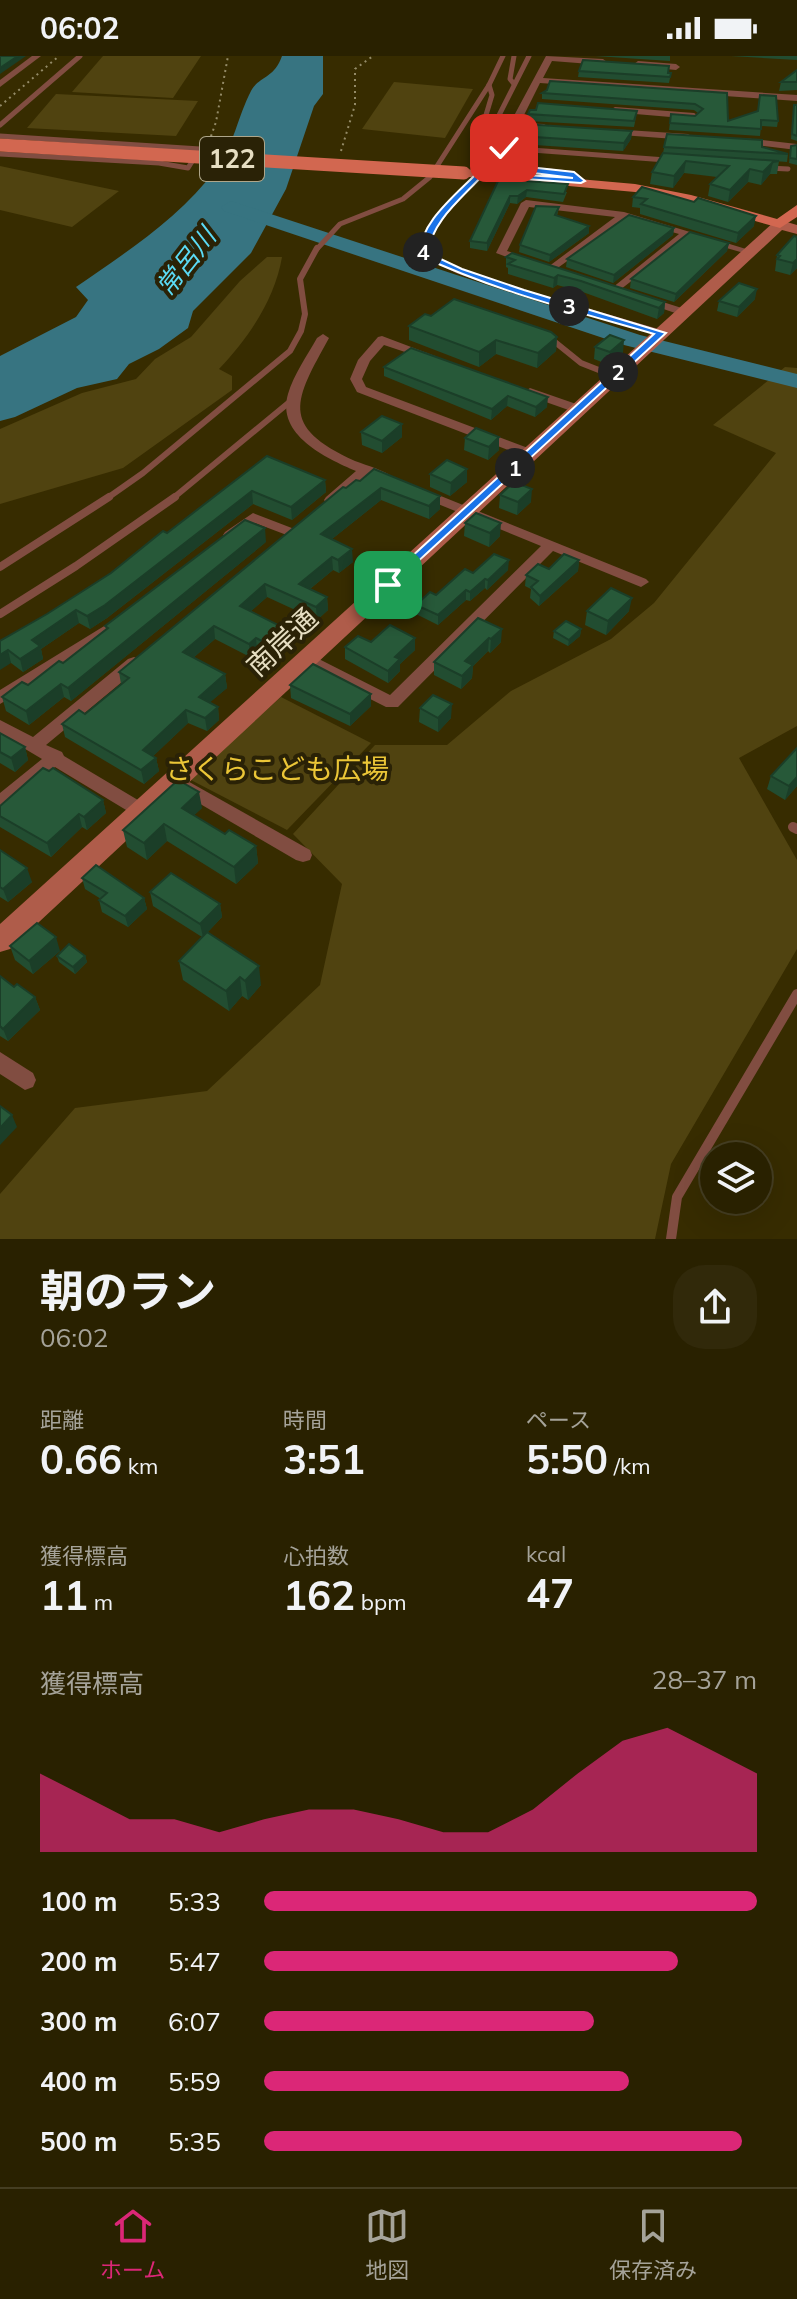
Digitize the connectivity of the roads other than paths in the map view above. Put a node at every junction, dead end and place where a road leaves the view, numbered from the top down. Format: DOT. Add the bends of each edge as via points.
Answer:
graph roads {
  1 [pos="37,56"];
  2 [pos="80,56"];
  3 [pos="503,56"];
  4 [pos="514,56"];
  5 [pos="529,56"];
  6 [pos="550,57"];
  7 [pos="676,61"];
  8 [pos="612,62"];
  9 [pos="628,64"];
  10 [pos="536,80"];
  11 [pos="1,83"];
  12 [pos="514,84"];
  13 [pos="489,85"];
  14 [pos="674,89"];
  15 [pos="694,91"];
  16 [pos="797,98"];
  17 [pos="526,103"];
  18 [pos="541,104"];
  19 [pos="602,109"];
  20 [pos="694,116"];
  21 [pos="0,125"];
  22 [pos="514,125"];
  23 [pos="559,128"];
  24 [pos="604,131"];
  25 [pos="0,136"];
  26 [pos="738,140"];
  27 [pos="486,141"];
  28 [pos="0,145"];
  29 [pos="797,147"];
  30 [pos="504,148"];
  31 [pos="0,154"];
  32 [pos="669,161"];
  33 [pos="758,167"];
  34 [pos="788,169"];
  35 [pos="480,174"];
  36 [pos="581,181"];
  37 [pos="797,209"];
  38 [pos="624,215"];
  39 [pos="780,224"];
  40 [pos="797,230"];
  41 [pos="687,233"];
  42 [pos="751,252"];
  43 [pos="552,269"];
  44 [pos="564,274"];
  45 [pos="603,286"];
  46 [pos="616,290"];
  47 [pos="684,312"];
  48 [pos="541,331"];
  49 [pos="323,338"];
  50 [pos="654,339"];
  51 [pos="442,361"];
  52 [pos="614,376"];
  53 [pos="517,387"];
  54 [pos="293,399"];
  55 [pos="577,409"];
  56 [pos="531,454"];
  57 [pos="366,470"];
  58 [pos="396,482"];
  59 [pos="411,487"];
  60 [pos="469,510"];
  61 [pos="551,545"];
  62 [pos="215,546"];
  63 [pos="0,567"];
  64 [pos="641,582"];
  65 [pos="0,614"];
  66 [pos="128,614"];
  67 [pos="145,654"];
  68 [pos="307,660"];
  69 [pos="0,698"];
  70 [pos="0,726"];
  71 [pos="35,745"];
  72 [pos="56,757"];
  73 [pos="175,781"];
  74 [pos="0,803"];
  75 [pos="142,811"];
  76 [pos="303,855"];
  77 [pos="0,941"];
  78 [pos="797,994"];
  79 [pos="0,1062"];
  80 [pos="25,1080"];
  81 [pos="671,1239"];
  1 -- 11 [label="street"];
  2 -- 21 [label="lane"];
  3 -- 13 [label="lane"];
  4 -- 12 [label="lane"];
  5 -- 12 [label="lane"];
  6 -- 8 [label="street"];
  6 -- 10 [label="street"];
  7 -- 9 [label="street"];
  7 -- 14 [label="street"];
  10 -- 14 [label="street"];
  10 -- 17 [label="street"];
  12 -- 27 [label="lane"];
  13 -- 27 [label="lane" via="492,95 480,135"];
  13 -- 63 [label="lane" via="430,177 403,199 340,224 317,248 300,279 305,314 290,351 143,473"];
  14 -- 15 [label="street"];
  15 -- 16 [label="street"];
  15 -- 20 [label="street"];
  17 -- 18 [label="street"];
  17 -- 22 [label="street"];
  19 -- 20 [label="street"];
  20 -- 24 [label="street" via="695,138"];
  22 -- 23 [label="street"];
  22 -- 30 [label="street"];
  25 -- 31 [label="lane" via="200,149 188,168"];
  26 -- 29 [label="street"];
  27 -- 35 [label="lane"];
  28 -- 35 [label="main road, 122, bridge"];
  30 -- 32 [label="lane"];
  30 -- 36 [label="street" via="498,166 574,174"];
  33 -- 34 [label="lane"];
  35 -- 36 [label="main road, 122"];
  35 -- 50 [label="lane" via="425,239 424,254"];
  36 -- 39 [label="main road, 122" via="691,199"];
  37 -- 39 [label="main road"];
  38 -- 41 [label="street"];
  38 -- 43 [label="street"];
  38 -- 43 [label="street" via="526,203 501,253"];
  39 -- 40 [label="main road"];
  39 -- 42 [label="main road, 南岸通"];
  41 -- 42 [label="street"];
  41 -- 46 [label="street"];
  42 -- 47 [label="main road, 南岸通"];
  43 -- 44 [label="street"];
  45 -- 46 [label="street"];
  46 -- 47 [label="street"];
  47 -- 50 [label="main road, 南岸通"];
  48 -- 52 [label="lane" via="581,363"];
  49 -- 54 [label="street"];
  50 -- 52 [label="main road, 南岸通"];
  51 -- 56 [label="street" via="382,340 356,379 361,389"];
  52 -- 55 [label="main road, 南岸通"];
  53 -- 55 [label="street"];
  54 -- 57 [label="street" via="293,417 303,434"];
  54 -- 65 [label="lane" via="164,503"];
  55 -- 56 [label="main road, 南岸通"];
  56 -- 60 [label="main road, 南岸通"];
  57 -- 58 [label="street"];
  57 -- 62 [label="street" via="297,528 253,517"];
  59 -- 60 [label="street"];
  60 -- 61 [label="street"];
  60 -- 68 [label="main road, 南岸通"];
  61 -- 64 [label="street"];
  61 -- 68 [label="street" via="392,703"];
  66 -- 69 [label="street"];
  67 -- 71 [label="street"];
  68 -- 73 [label="main road, 南岸通"];
  70 -- 71 [label="street"];
  71 -- 72 [label="street"];
  72 -- 74 [label="street"];
  72 -- 75 [label="street"];
  73 -- 75 [label="main road, 南岸通"];
  73 -- 76 [label="street"];
  75 -- 77 [label="main road, 南岸通"];
  78 -- 81 [label="lane" via="677,1197"];
  79 -- 80 [label="street"];
}
